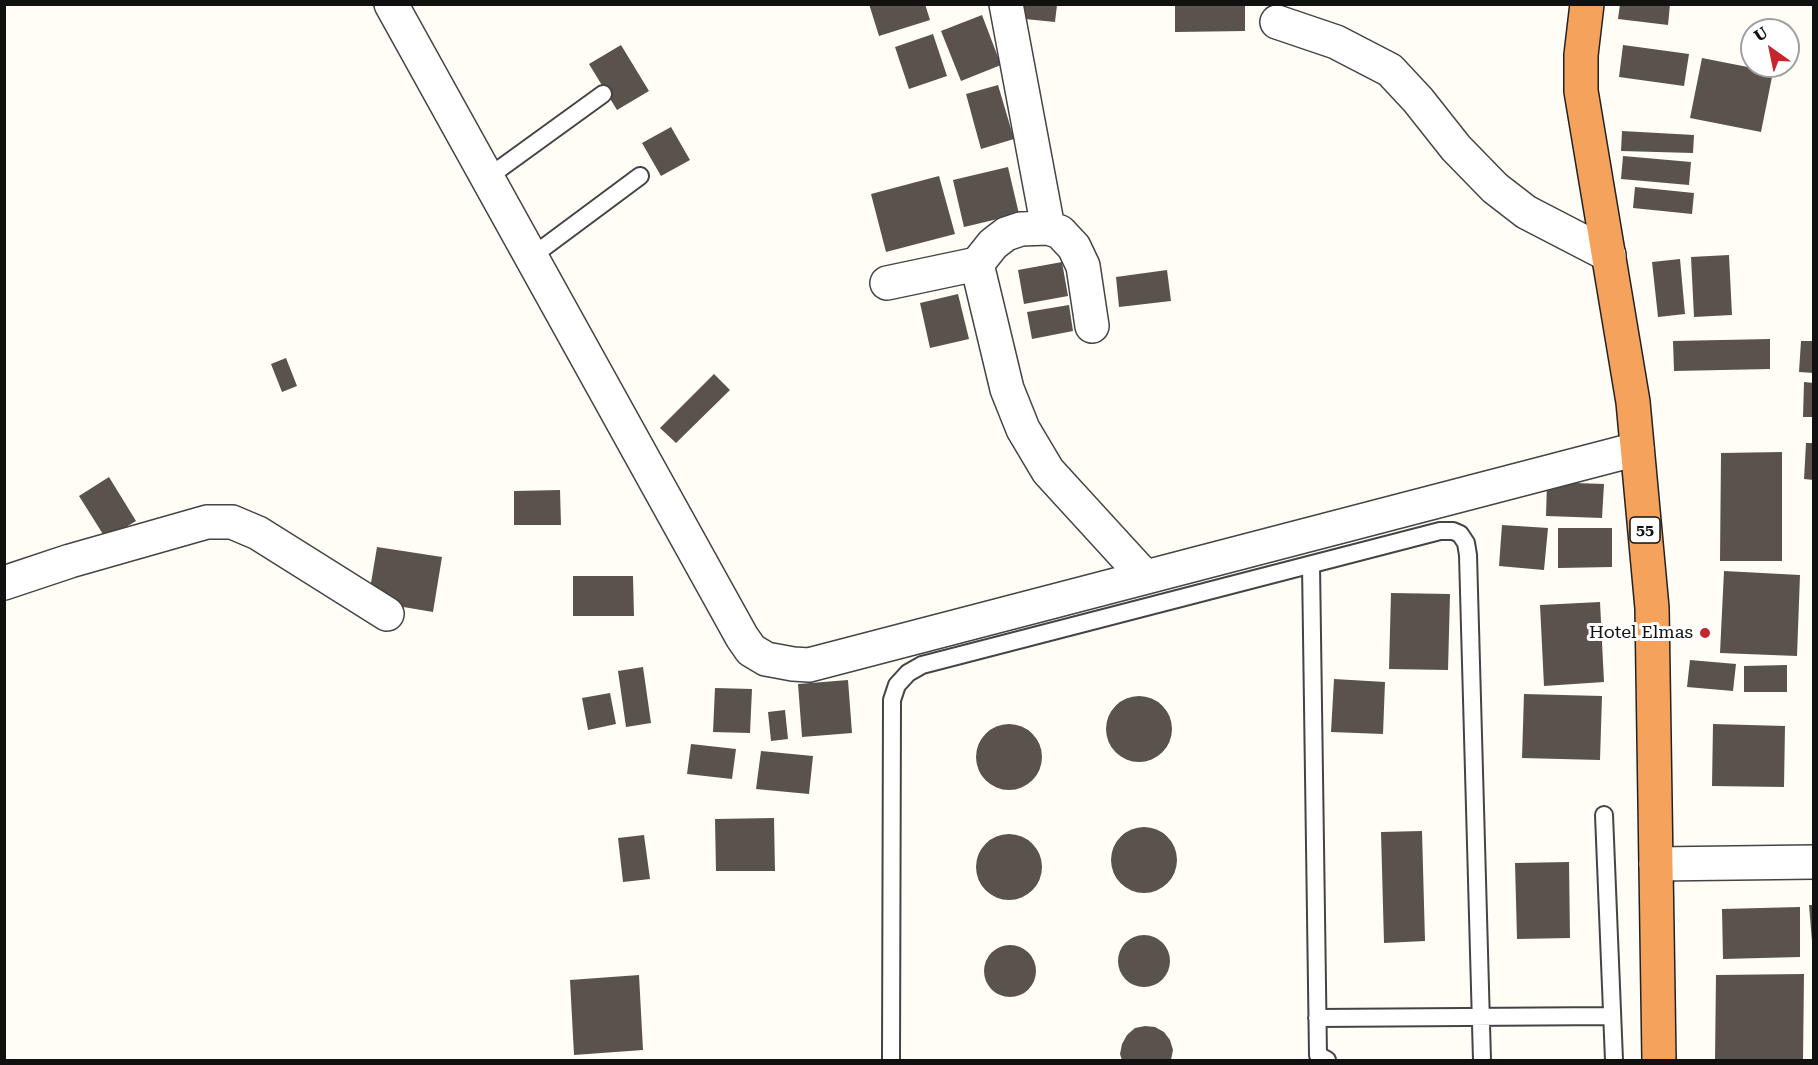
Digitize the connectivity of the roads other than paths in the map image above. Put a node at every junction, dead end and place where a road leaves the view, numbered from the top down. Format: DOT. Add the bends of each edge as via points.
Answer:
graph roads {
  1 [pos="391,4"];
  2 [pos="1006,4"];
  3 [pos="1587,4"];
  4 [pos="1277,22"];
  5 [pos="603,94"];
  6 [pos="640,176"];
  7 [pos="487,178"];
  8 [pos="1048,228"];
  9 [pos="1609,255"];
  10 [pos="531,257"];
  11 [pos="977,264"];
  12 [pos="887,283"];
  13 [pos="1092,326"];
  14 [pos="1637,449"];
  15 [pos="1311,565"];
  16 [pos="1144,577"];
  17 [pos="4,583"];
  18 [pos="387,614"];
  19 [pos="1604,815"];
  20 [pos="1814,862"];
  21 [pos="1656,864"];
  22 [pos="1612,1016"];
  23 [pos="1481,1017"];
  24 [pos="1317,1018"];
  25 [pos="1321,1059"];
  26 [pos="891,1060"];
  27 [pos="1482,1060"];
  28 [pos="1614,1060"];
  29 [pos="1659,1060"];
  1 -- 7 [label="street"];
  2 -- 8 [label="street"];
  3 -- 9 [label="highway, 55" via="1581,91"];
  4 -- 9 [label="street" via="1336,42 1390,70 1495,188 1526,213"];
  5 -- 7 [label="lane"];
  6 -- 10 [label="lane"];
  7 -- 10 [label="street"];
  8 -- 11 [label="street" via="1006,234"];
  8 -- 13 [label="street" via="1060,232 1074,247 1083,266"];
  9 -- 14 [label="highway, 55"];
  10 -- 16 [label="street" via="742,637 751,650 766,659 809,665"];
  11 -- 12 [label="street"];
  11 -- 16 [label="street" via="1006,389 1023,429 1048,471"];
  14 -- 16 [label="street"];
  14 -- 21 [label="highway, 55" via="1652,608"];
  15 -- 23 [label="lane" via="1440,531 1460,534 1466,543"];
  15 -- 24 [label="lane"];
  15 -- 26 [label="lane" via="922,665 897,685 892,700"];
  17 -- 18 [label="street" via="207,522 232,522 258,533"];
  19 -- 22 [label="lane"];
  20 -- 21 [label="street"];
  21 -- 29 [label="highway, 55"];
  22 -- 23 [label="lane"];
  22 -- 28 [label="lane"];
  23 -- 24 [label="lane"];
  23 -- 27 [label="lane"];
  24 -- 25 [label="lane"];
}
